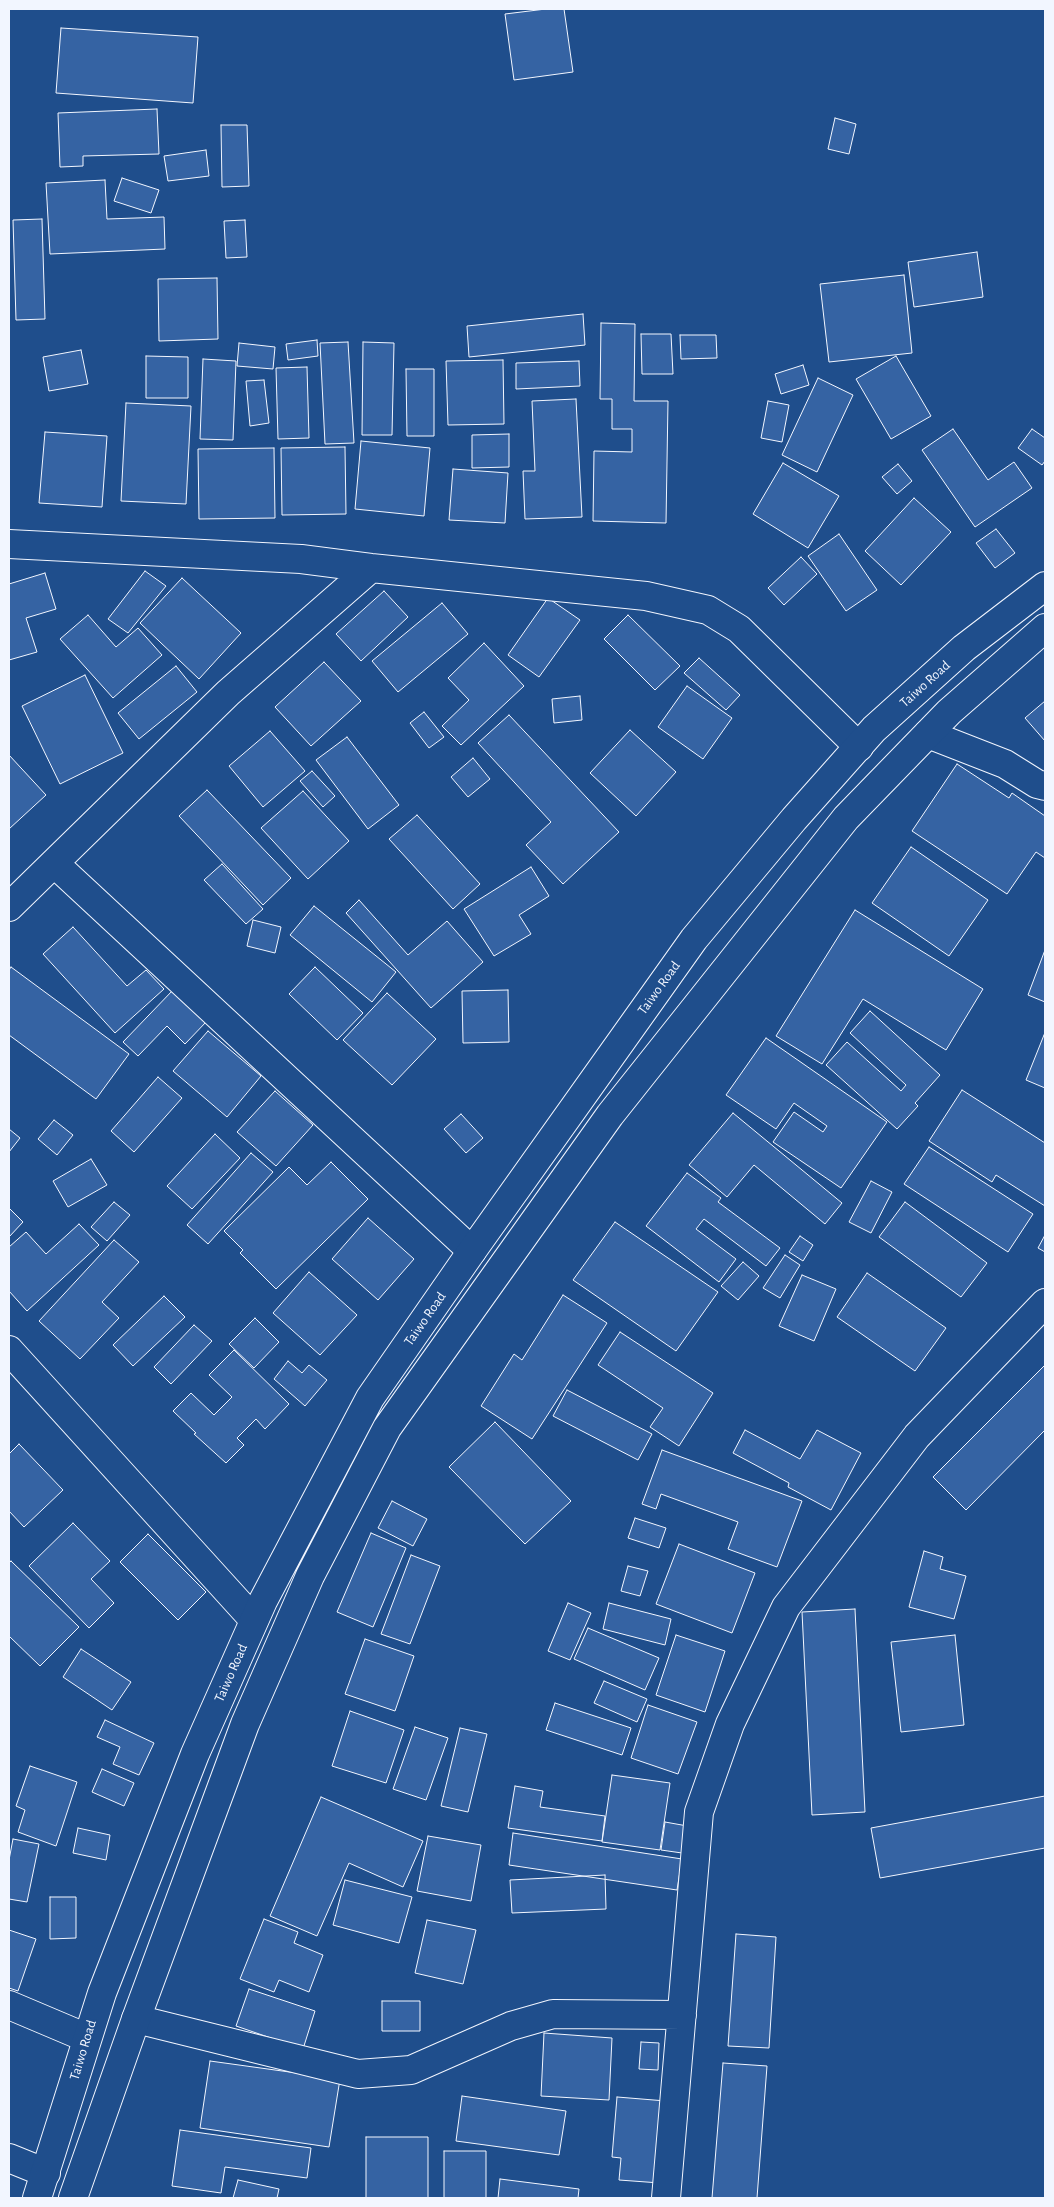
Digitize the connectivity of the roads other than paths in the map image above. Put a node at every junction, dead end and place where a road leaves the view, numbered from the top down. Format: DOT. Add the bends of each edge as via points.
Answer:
graph roads {
  1 [pos="9,544"];
  2 [pos="371,568"];
  3 [pos="1045,586"];
  4 [pos="1045,628"];
  5 [pos="928,734"];
  6 [pos="859,746"];
  7 [pos="1045,786"];
  8 [pos="54,863"];
  9 [pos="9,907"];
  10 [pos="472,1251"];
  11 [pos="1045,1303"];
  12 [pos="9,1350"];
  13 [pos="254,1620"];
  14 [pos="9,2005"];
  15 [pos="682,2015"];
  16 [pos="136,2019"];
  17 [pos="87,2038"];
  18 [pos="9,2158"];
  19 [pos="46,2173"];
  20 [pos="37,2198"];
  21 [pos="73,2198"];
  22 [pos="666,2198"];
  1 -- 2 [label="street" via="301,559"];
  2 -- 6 [label="street" via="646,596 708,610 739,629"];
  2 -- 8 [label="street" via="228,693"];
  3 -- 6 [label="street, Taiwo Road" via="964,648"];
  4 -- 5 [label="street"];
  5 -- 7 [label="street" via="1005,764"];
  5 -- 16 [label="street" via="846,818 610,1115 387,1428 310,1576 245,1724"];
  6 -- 10 [label="street, Taiwo Road" via="694,939"];
  8 -- 9 [label="street"];
  8 -- 10 [label="street"];
  10 -- 13 [label="street, Taiwo Road" via="370,1398"];
  11 -- 15 [label="street" via="917,1436 786,1607 730,1724 699,1812"];
  12 -- 13 [label="street"];
  13 -- 17 [label="street, Taiwo Road" via="195,1754"];
  14 -- 17 [label="street"];
  15 -- 16 [label="street" via="553,2014 511,2026 411,2070 358,2074"];
  15 -- 22 [label="street"];
  16 -- 21 [label="street"];
  17 -- 19 [label="street, Taiwo Road"];
  18 -- 19 [label="street"];
  19 -- 20 [label="street, Taiwo Road"];
}
